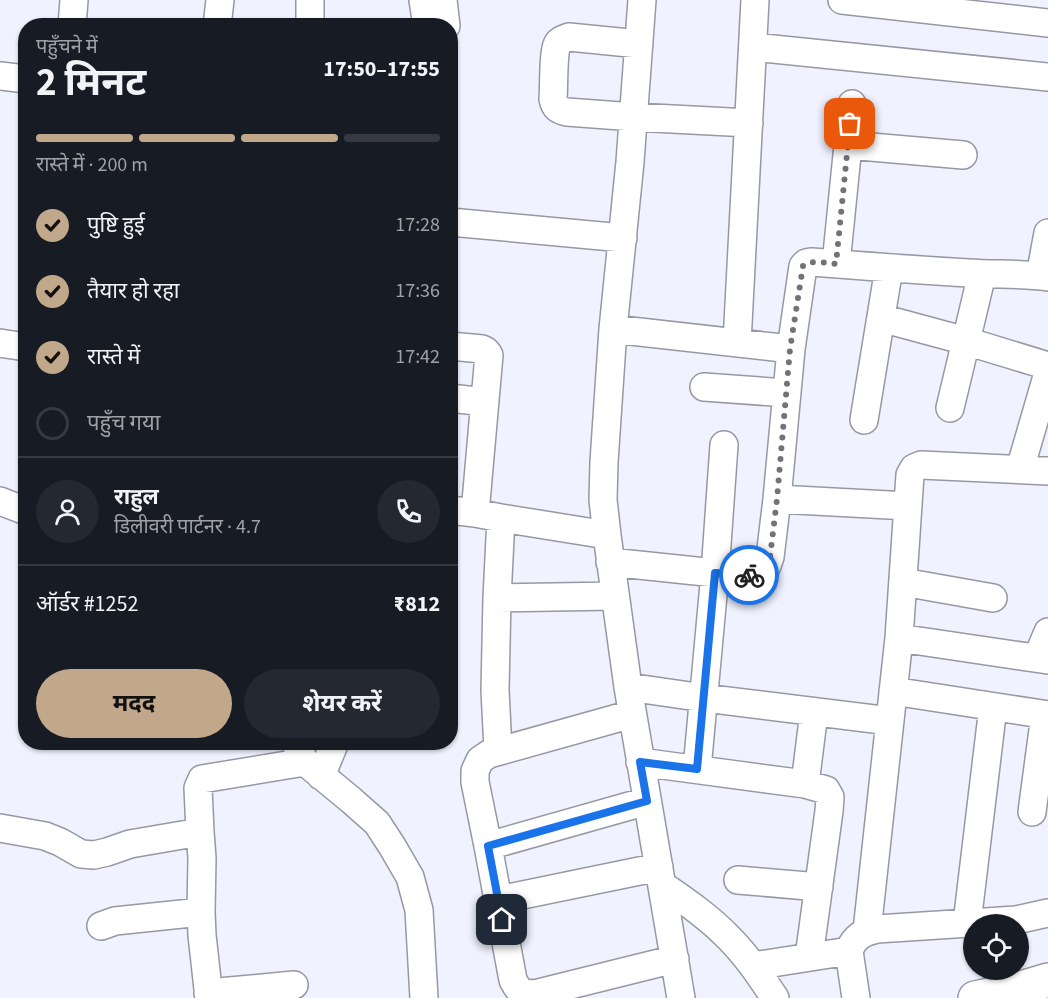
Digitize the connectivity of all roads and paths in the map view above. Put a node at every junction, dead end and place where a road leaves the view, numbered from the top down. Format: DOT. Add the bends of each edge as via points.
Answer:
graph roads {
  1 [pos="74,0"];
  2 [pos="220,0"];
  3 [pos="310,0"];
  4 [pos="423,0"];
  5 [pos="443,0"];
  6 [pos="642,0"];
  7 [pos="755,0"];
  8 [pos="842,0"];
  9 [pos="73,18"];
  10 [pos="218,18"];
  11 [pos="310,18"];
  12 [pos="426,18"];
  13 [pos="445,18"];
  14 [pos="1048,23"];
  15 [pos="639,44"];
  16 [pos="753,47"];
  17 [pos="0,76"];
  18 [pos="18,78"];
  19 [pos="1048,78"];
  20 [pos="852,104"];
  21 [pos="634,117"];
  22 [pos="749,123"];
  23 [pos="848,144"];
  24 [pos="963,155"];
  25 [pos="458,223"];
  26 [pos="1048,233"];
  27 [pos="623,238"];
  28 [pos="836,264"];
  29 [pos="889,268"];
  30 [pos="982,274"];
  31 [pos="1044,277"];
  32 [pos="881,318"];
  33 [pos="613,329"];
  34 [pos="966,340"];
  35 [pos="0,343"];
  36 [pos="737,343"];
  37 [pos="18,346"];
  38 [pos="458,347"];
  39 [pos="790,349"];
  40 [pos="1048,366"];
  41 [pos="1048,373"];
  42 [pos="704,387"];
  43 [pos="787,393"];
  44 [pos="458,399"];
  45 [pos="485,402"];
  46 [pos="950,408"];
  47 [pos="864,420"];
  48 [pos="724,445"];
  49 [pos="1020,469"];
  50 [pos="1048,471"];
  51 [pos="777,499"];
  52 [pos="908,506"];
  53 [pos="475,513"];
  54 [pos="607,535"];
  55 [pos="610,562"];
  56 [pos="715,573"];
  57 [pos="903,582"];
  58 [pos="615,596"];
  59 [pos="497,598"];
  60 [pos="993,598"];
  61 [pos="1048,632"];
  62 [pos="899,638"];
  63 [pos="1042,659"];
  64 [pos="628,687"];
  65 [pos="893,691"];
  66 [pos="704,698"];
  67 [pos="993,707"];
  68 [pos="814,712"];
  69 [pos="632,714"];
  70 [pos="1046,715"];
  71 [pos="890,721"];
  72 [pos="323,750"];
  73 [pos="498,750"];
  74 [pos="307,760"];
  75 [pos="640,762"];
  76 [pos="697,769"];
  77 [pos="804,784"];
  78 [pos="647,801"];
  79 [pos="1032,812"];
  80 [pos="0,828"];
  81 [pos="200,832"];
  82 [pos="488,846"];
  83 [pos="660,876"];
  84 [pos="738,880"];
  85 [pos="819,887"];
  86 [pos="498,900"];
  87 [pos="201,912"];
  88 [pos="1048,913"];
  89 [pos="968,914"];
  90 [pos="1029,918"];
  91 [pos="963,924"];
  92 [pos="101,926"];
  93 [pos="858,941"];
  94 [pos="809,957"];
  95 [pos="675,959"];
  96 [pos="753,966"];
  97 [pos="1025,984"];
  98 [pos="294,985"];
  99 [pos="208,996"];
  100 [pos="424,998"];
  101 [pos="681,998"];
  102 [pos="775,998"];
  103 [pos="856,998"];
  104 [pos="975,998"];
  1 -- 9 [label="street"];
  2 -- 10 [label="street"];
  3 -- 11 [label="street"];
  4 -- 12 [label="street"];
  5 -- 13 [label="street"];
  6 -- 15 [label="street"];
  7 -- 16 [label="street"];
  8 -- 14 [label="street"];
  15 -- 21 [label="street"];
  15 -- 21 [label="street" via="569,37 557,44 556,53 555,107 560,111"];
  16 -- 19 [label="street"];
  16 -- 22 [label="street"];
  17 -- 18 [label="street"];
  20 -- 23 [label="street"];
  21 -- 22 [label="street"];
  21 -- 27 [label="street"];
  22 -- 36 [label="street"];
  23 -- 24 [label="street"];
  23 -- 28 [label="street"];
  25 -- 27 [label="street"];
  26 -- 31 [label="street"];
  27 -- 33 [label="street"];
  28 -- 29 [label="street"];
  28 -- 39 [label="street" via="811,262 803,266"];
  29 -- 30 [label="street"];
  29 -- 32 [label="street"];
  30 -- 31 [label="street"];
  30 -- 34 [label="street"];
  32 -- 34 [label="street"];
  32 -- 47 [label="street"];
  33 -- 36 [label="street"];
  33 -- 54 [label="street" via="604,462"];
  34 -- 40 [label="street"];
  34 -- 46 [label="street"];
  35 -- 37 [label="street"];
  36 -- 39 [label="street"];
  38 -- 45 [label="street" via="482,349 489,355"];
  39 -- 43 [label="street"];
  41 -- 49 [label="street"];
  42 -- 43 [label="street"];
  43 -- 51 [label="street"];
  44 -- 45 [label="street"];
  45 -- 53 [label="street"];
  48 -- 56 [label="street"];
  49 -- 50 [label="street"];
  49 -- 52 [label="street" via="921,465 910,475"];
  51 -- 52 [label="street"];
  51 -- 56 [label="street" via="768,565 753,575"];
  52 -- 57 [label="street"];
  53 -- 54 [label="street"];
  53 -- 59 [label="street"];
  54 -- 55 [label="street"];
  55 -- 56 [label="street"];
  55 -- 58 [label="street"];
  56 -- 66 [label="street"];
  57 -- 60 [label="street"];
  57 -- 62 [label="street"];
  58 -- 59 [label="street"];
  58 -- 64 [label="street"];
  59 -- 73 [label="street"];
  61 -- 63 [label="street"];
  62 -- 63 [label="street"];
  62 -- 65 [label="street"];
  64 -- 66 [label="street"];
  64 -- 69 [label="street"];
  65 -- 67 [label="street"];
  65 -- 71 [label="street"];
  66 -- 68 [label="street"];
  66 -- 76 [label="street"];
  67 -- 70 [label="street"];
  67 -- 89 [label="street"];
  68 -- 71 [label="street"];
  68 -- 77 [label="street"];
  69 -- 73 [label="street"];
  69 -- 75 [label="street"];
  70 -- 79 [label="street"];
  71 -- 93 [label="street"];
  72 -- 74 [label="street"];
  73 -- 82 [label="street" via="480,760 475,771"];
  74 -- 81 [label="street" via="202,779 198,788"];
  74 -- 100 [label="street" via="377,823 410,877 418,910"];
  75 -- 76 [label="street"];
  75 -- 78 [label="street"];
  76 -- 77 [label="street"];
  77 -- 85 [label="street" via="826,789 830,797"];
  78 -- 82 [label="street"];
  78 -- 83 [label="street"];
  80 -- 81 [label="street" via="45,836 81,854 94,855 130,844"];
  81 -- 87 [label="street"];
  82 -- 86 [label="street"];
  83 -- 86 [label="street"];
  83 -- 95 [label="street"];
  83 -- 96 [label="street" via="729,938"];
  84 -- 85 [label="street"];
  85 -- 94 [label="street"];
  86 -- 95 [label="street" via="513,980 522,993 534,994"];
  87 -- 92 [label="street" via="115,921"];
  87 -- 99 [label="street"];
  88 -- 90 [label="street"];
  91 -- 93 [label="street"];
  93 -- 94 [label="street"];
  93 -- 103 [label="street"];
  94 -- 96 [label="street"];
  95 -- 101 [label="street"];
  96 -- 102 [label="street"];
  97 -- 104 [label="main road"];
  98 -- 99 [label="street"];
}
